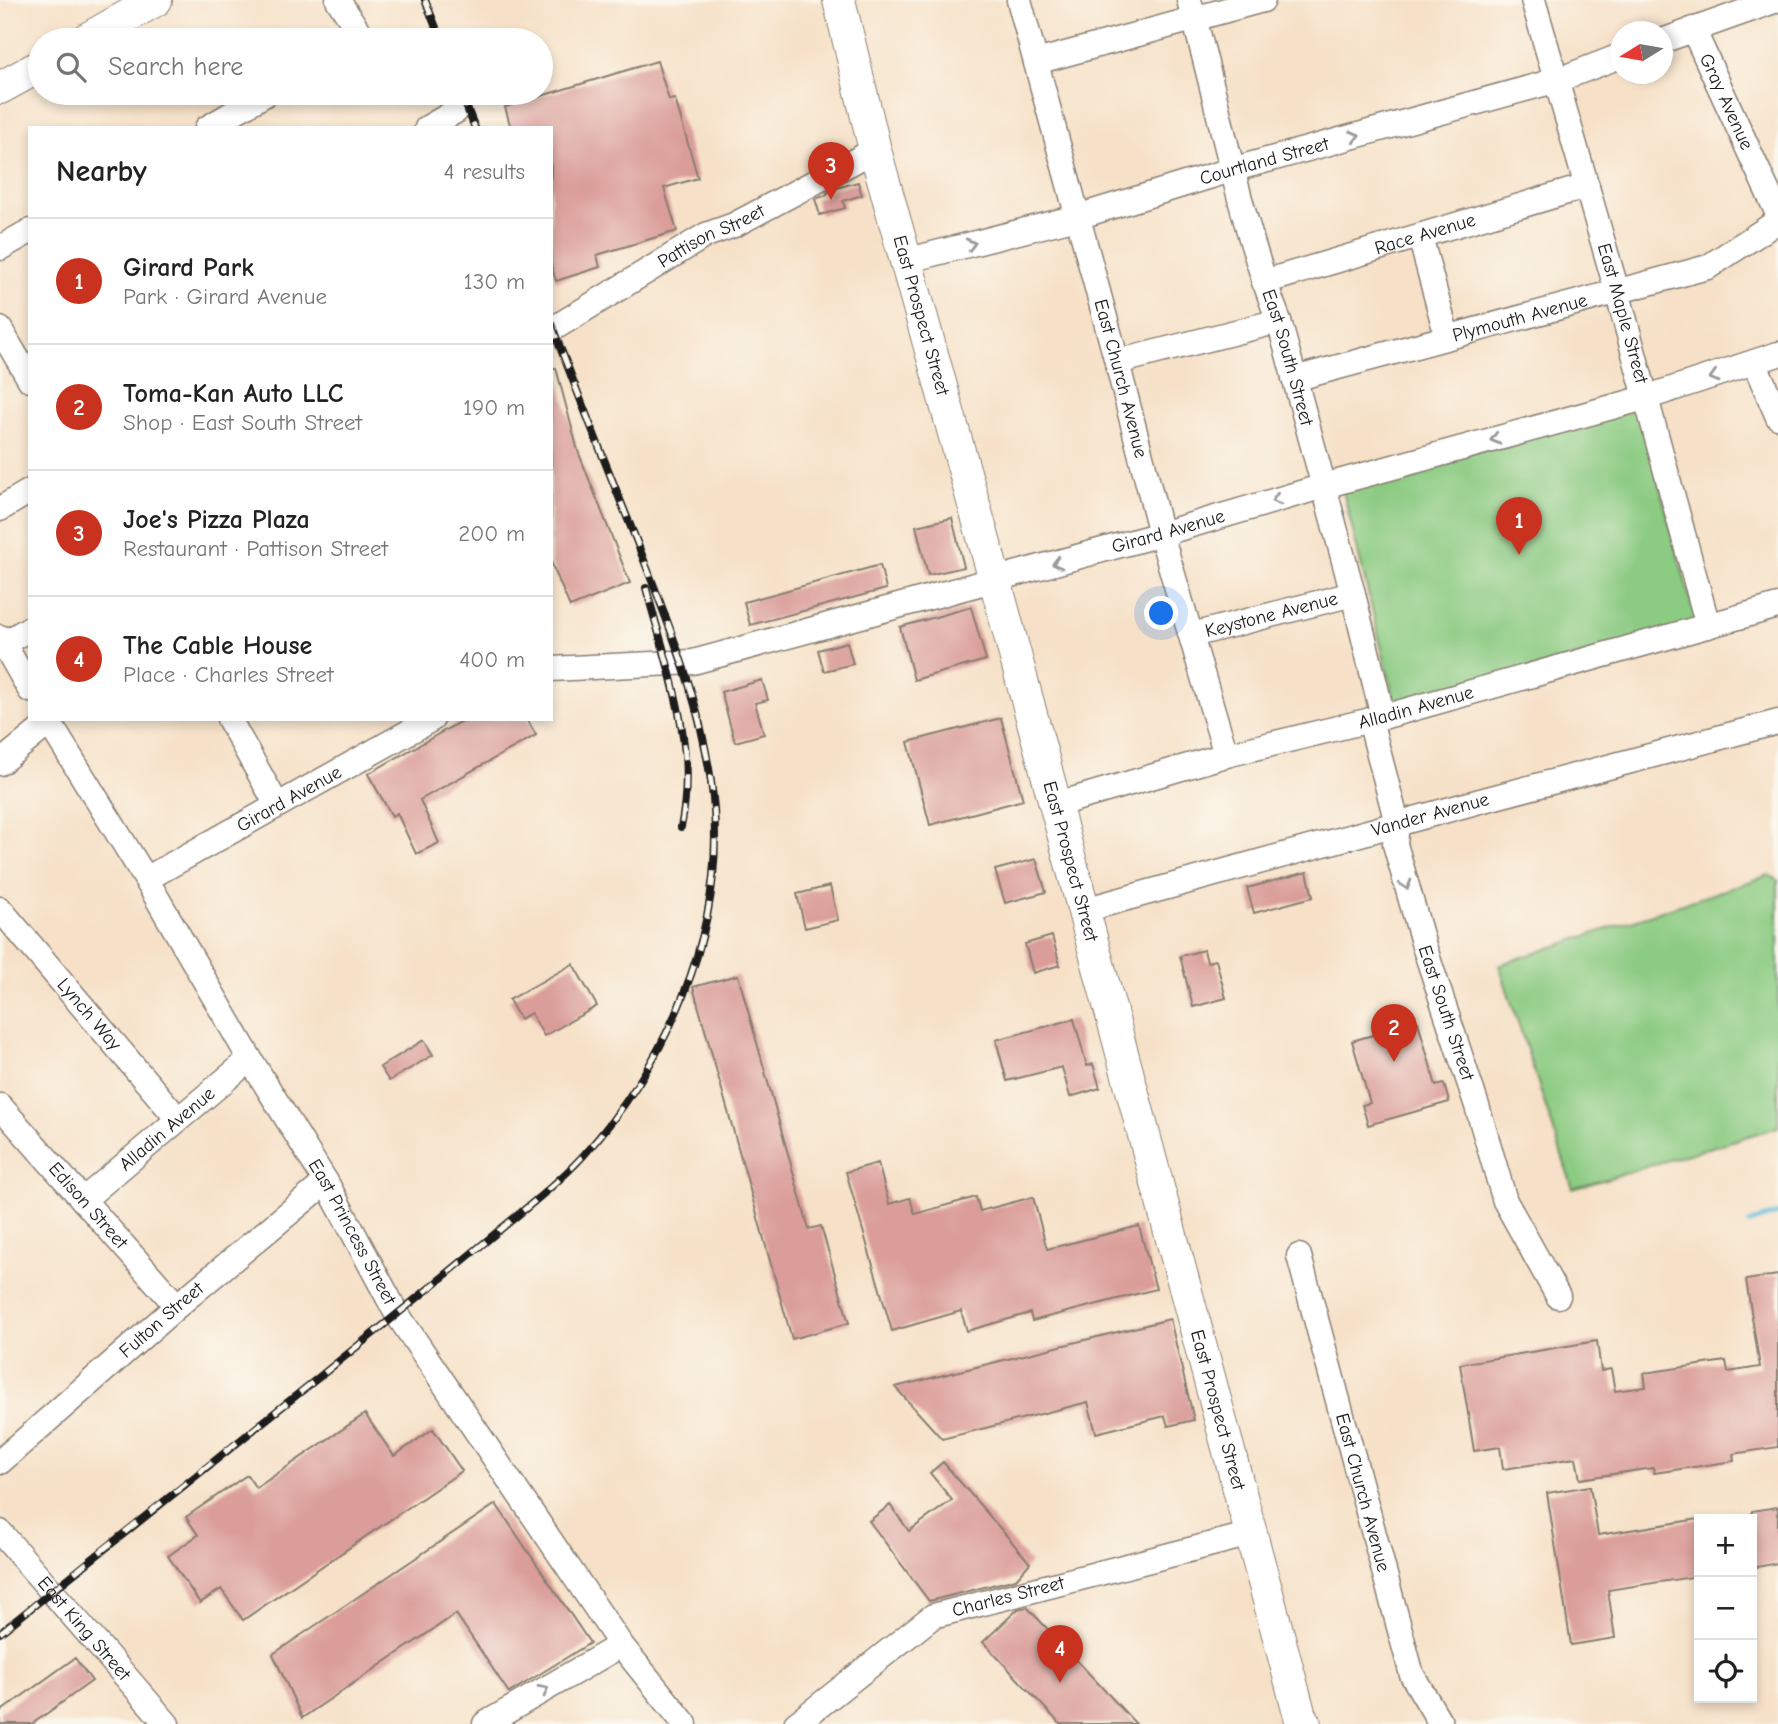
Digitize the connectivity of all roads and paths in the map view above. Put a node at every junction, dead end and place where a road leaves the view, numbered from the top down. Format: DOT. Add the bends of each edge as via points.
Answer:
graph roads {
  1 [pos="156,0"];
  2 [pos="338,0"];
  3 [pos="839,0"];
  4 [pos="1019,0"];
  5 [pos="1263,0"];
  6 [pos="1533,0"];
  7 [pos="1777,0"];
  8 [pos="1192,9"];
  9 [pos="106,28"];
  10 [pos="354,28"];
  11 [pos="1693,29"];
  12 [pos="1673,37"];
  13 [pos="1610,60"];
  14 [pos="1036,62"];
  15 [pos="28,72"];
  16 [pos="1558,80"];
  17 [pos="0,88"];
  18 [pos="246,105"];
  19 [pos="456,111"];
  20 [pos="210,126"];
  21 [pos="430,126"];
  22 [pos="875,150"];
  23 [pos="1231,170"];
  24 [pos="1587,186"];
  25 [pos="1778,214"];
  26 [pos="1077,217"];
  27 [pos="1778,221"];
  28 [pos="28,232"];
  29 [pos="1420,236"];
  30 [pos="0,248"];
  31 [pos="905,261"];
  32 [pos="1264,282"];
  33 [pos="1617,291"];
  34 [pos="1279,321"];
  35 [pos="0,329"];
  36 [pos="553,329"];
  37 [pos="1447,337"];
  38 [pos="1778,355"];
  39 [pos="1117,362"];
  40 [pos="1755,364"];
  41 [pos="20,370"];
  42 [pos="1294,379"];
  43 [pos="1645,398"];
  44 [pos="1778,417"];
  45 [pos="1324,486"];
  46 [pos="28,492"];
  47 [pos="0,509"];
  48 [pos="1161,534"];
  49 [pos="995,580"];
  50 [pos="1353,594"];
  51 [pos="1778,606"];
  52 [pos="1708,626"];
  53 [pos="28,629"];
  54 [pos="1192,635"];
  55 [pos="1,642"];
  56 [pos="553,669"];
  57 [pos="28,687"];
  58 [pos="1377,719"];
  59 [pos="48,721"];
  60 [pos="230,721"];
  61 [pos="428,721"];
  62 [pos="1778,722"];
  63 [pos="1226,755"];
  64 [pos="0,763"];
  65 [pos="1055,804"];
  66 [pos="277,805"];
  67 [pos="1397,823"];
  68 [pos="146,879"];
  69 [pos="0,909"];
  70 [pos="1084,910"];
  71 [pos="250,1059"];
  72 [pos="0,1106"];
  73 [pos="178,1119"];
  74 [pos="326,1182"];
  75 [pos="83,1200"];
  76 [pos="1299,1256"];
  77 [pos="1558,1296"];
  78 [pos="177,1306"];
  79 [pos="0,1462"];
  80 [pos="0,1532"];
  81 [pos="1251,1534"];
  82 [pos="621,1645"];
  83 [pos="1302,1721"];
  84 [pos="167,1724"];
  85 [pos="485,1724"];
  86 [pos="685,1724"];
  87 [pos="796,1724"];
  88 [pos="1441,1724"];
  1 -- 9 [label="main road"];
  2 -- 10 [label="street"];
  3 -- 22 [label="main road, East Prospect Street"];
  4 -- 14 [label="street, East Church Avenue"];
  5 -- 8 [label="street"];
  6 -- 16 [label="street, East Maple Street"];
  7 -- 11 [label="street"];
  8 -- 14 [label="street"];
  8 -- 23 [label="street, East South Street"];
  11 -- 12 [label="street"];
  11 -- 25 [label="street, Gray Avenue"];
  13 -- 16 [label="street, Courtland Street"];
  14 -- 26 [label="street, East Church Avenue"];
  15 -- 17 [label="main road"];
  23 -- 16 [label="street, Courtland Street, one-way"];
  16 -- 24 [label="street, East Maple Street"];
  18 -- 20 [label="street"];
  19 -- 21 [label="street"];
  22 -- 31 [label="main road, East Prospect Street"];
  22 -- 36 [label="street, Pattison Street" via="734,225 706,235"];
  23 -- 26 [label="street, Courtland Street"];
  23 -- 32 [label="street, East South Street"];
  24 -- 29 [label="street, Race Avenue"];
  24 -- 33 [label="street, East Maple Street"];
  31 -- 26 [label="street, Courtland Street, one-way"];
  26 -- 39 [label="street, East Church Avenue"];
  27 -- 33 [label="street, Plymouth Avenue" via="1708,267"];
  28 -- 30 [label="street"];
  29 -- 32 [label="street, Race Avenue"];
  29 -- 37 [label="street"];
  31 -- 49 [label="main road, East Prospect Street"];
  32 -- 34 [label="street, East South Street"];
  33 -- 37 [label="street, Plymouth Avenue"];
  33 -- 43 [label="street, East Maple Street"];
  34 -- 39 [label="street"];
  34 -- 42 [label="street, East South Street"];
  35 -- 41 [label="street"];
  37 -- 42 [label="street, Plymouth Avenue"];
  38 -- 40 [label="street, Girard Avenue"];
  39 -- 48 [label="street, East Church Avenue"];
  40 -- 43 [label="street, Girard Avenue, one-way"];
  40 -- 44 [label="street"];
  42 -- 45 [label="street, East South Street"];
  43 -- 45 [label="street, Girard Avenue, one-way"];
  43 -- 52 [label="street, East Maple Street"];
  45 -- 48 [label="street, Girard Avenue, one-way"];
  45 -- 50 [label="street, East South Street"];
  46 -- 47 [label="street"];
  48 -- 49 [label="street, Girard Avenue, one-way"];
  48 -- 54 [label="street, East Church Avenue"];
  49 -- 56 [label="street, Girard Avenue" via="693,662"];
  49 -- 65 [label="main road, East Prospect Street"];
  50 -- 54 [label="street, Keystone Avenue"];
  50 -- 58 [label="street, East South Street"];
  51 -- 52 [label="street, Alladin Avenue"];
  52 -- 58 [label="street, Alladin Avenue"];
  53 -- 55 [label="street"];
  54 -- 63 [label="street, East Church Avenue"];
  55 -- 57 [label="street"];
  58 -- 63 [label="street, Alladin Avenue"];
  58 -- 67 [label="street, East South Street"];
  59 -- 64 [label="street"];
  59 -- 68 [label="street, East Princess Street"];
  60 -- 66 [label="street"];
  61 -- 66 [label="street, Girard Avenue"];
  62 -- 67 [label="street, Vander Avenue"];
  63 -- 65 [label="street, Alladin Avenue"];
  65 -- 70 [label="main road, East Prospect Street"];
  66 -- 68 [label="street, Girard Avenue"];
  67 -- 70 [label="street, Vander Avenue"];
  67 -- 77 [label="street, East South Street, one-way" via="1395,844 1424,946 1505,1201"];
  68 -- 71 [label="street, East Princess Street"];
  69 -- 73 [label="street, Lynch Way"];
  70 -- 81 [label="main road, East Prospect Street"];
  71 -- 73 [label="street, Alladin Avenue"];
  71 -- 74 [label="street, East Princess Street"];
  72 -- 75 [label="street, Edison Street"];
  73 -- 75 [label="street, Alladin Avenue"];
  74 -- 78 [label="street, Fulton Street"];
  74 -- 82 [label="street, East Princess Street" via="397,1314"];
  75 -- 78 [label="street, Edison Street"];
  76 -- 88 [label="street, East Church Avenue" via="1412,1675"];
  78 -- 79 [label="street, Fulton Street"];
  80 -- 84 [label="street, East King Street"];
  81 -- 83 [label="main road, East Prospect Street"];
  81 -- 87 [label="street, Charles Street" via="933,1616"];
  85 -- 82 [label="street, one-way"];
  82 -- 86 [label="street, East Princess Street"];
}
